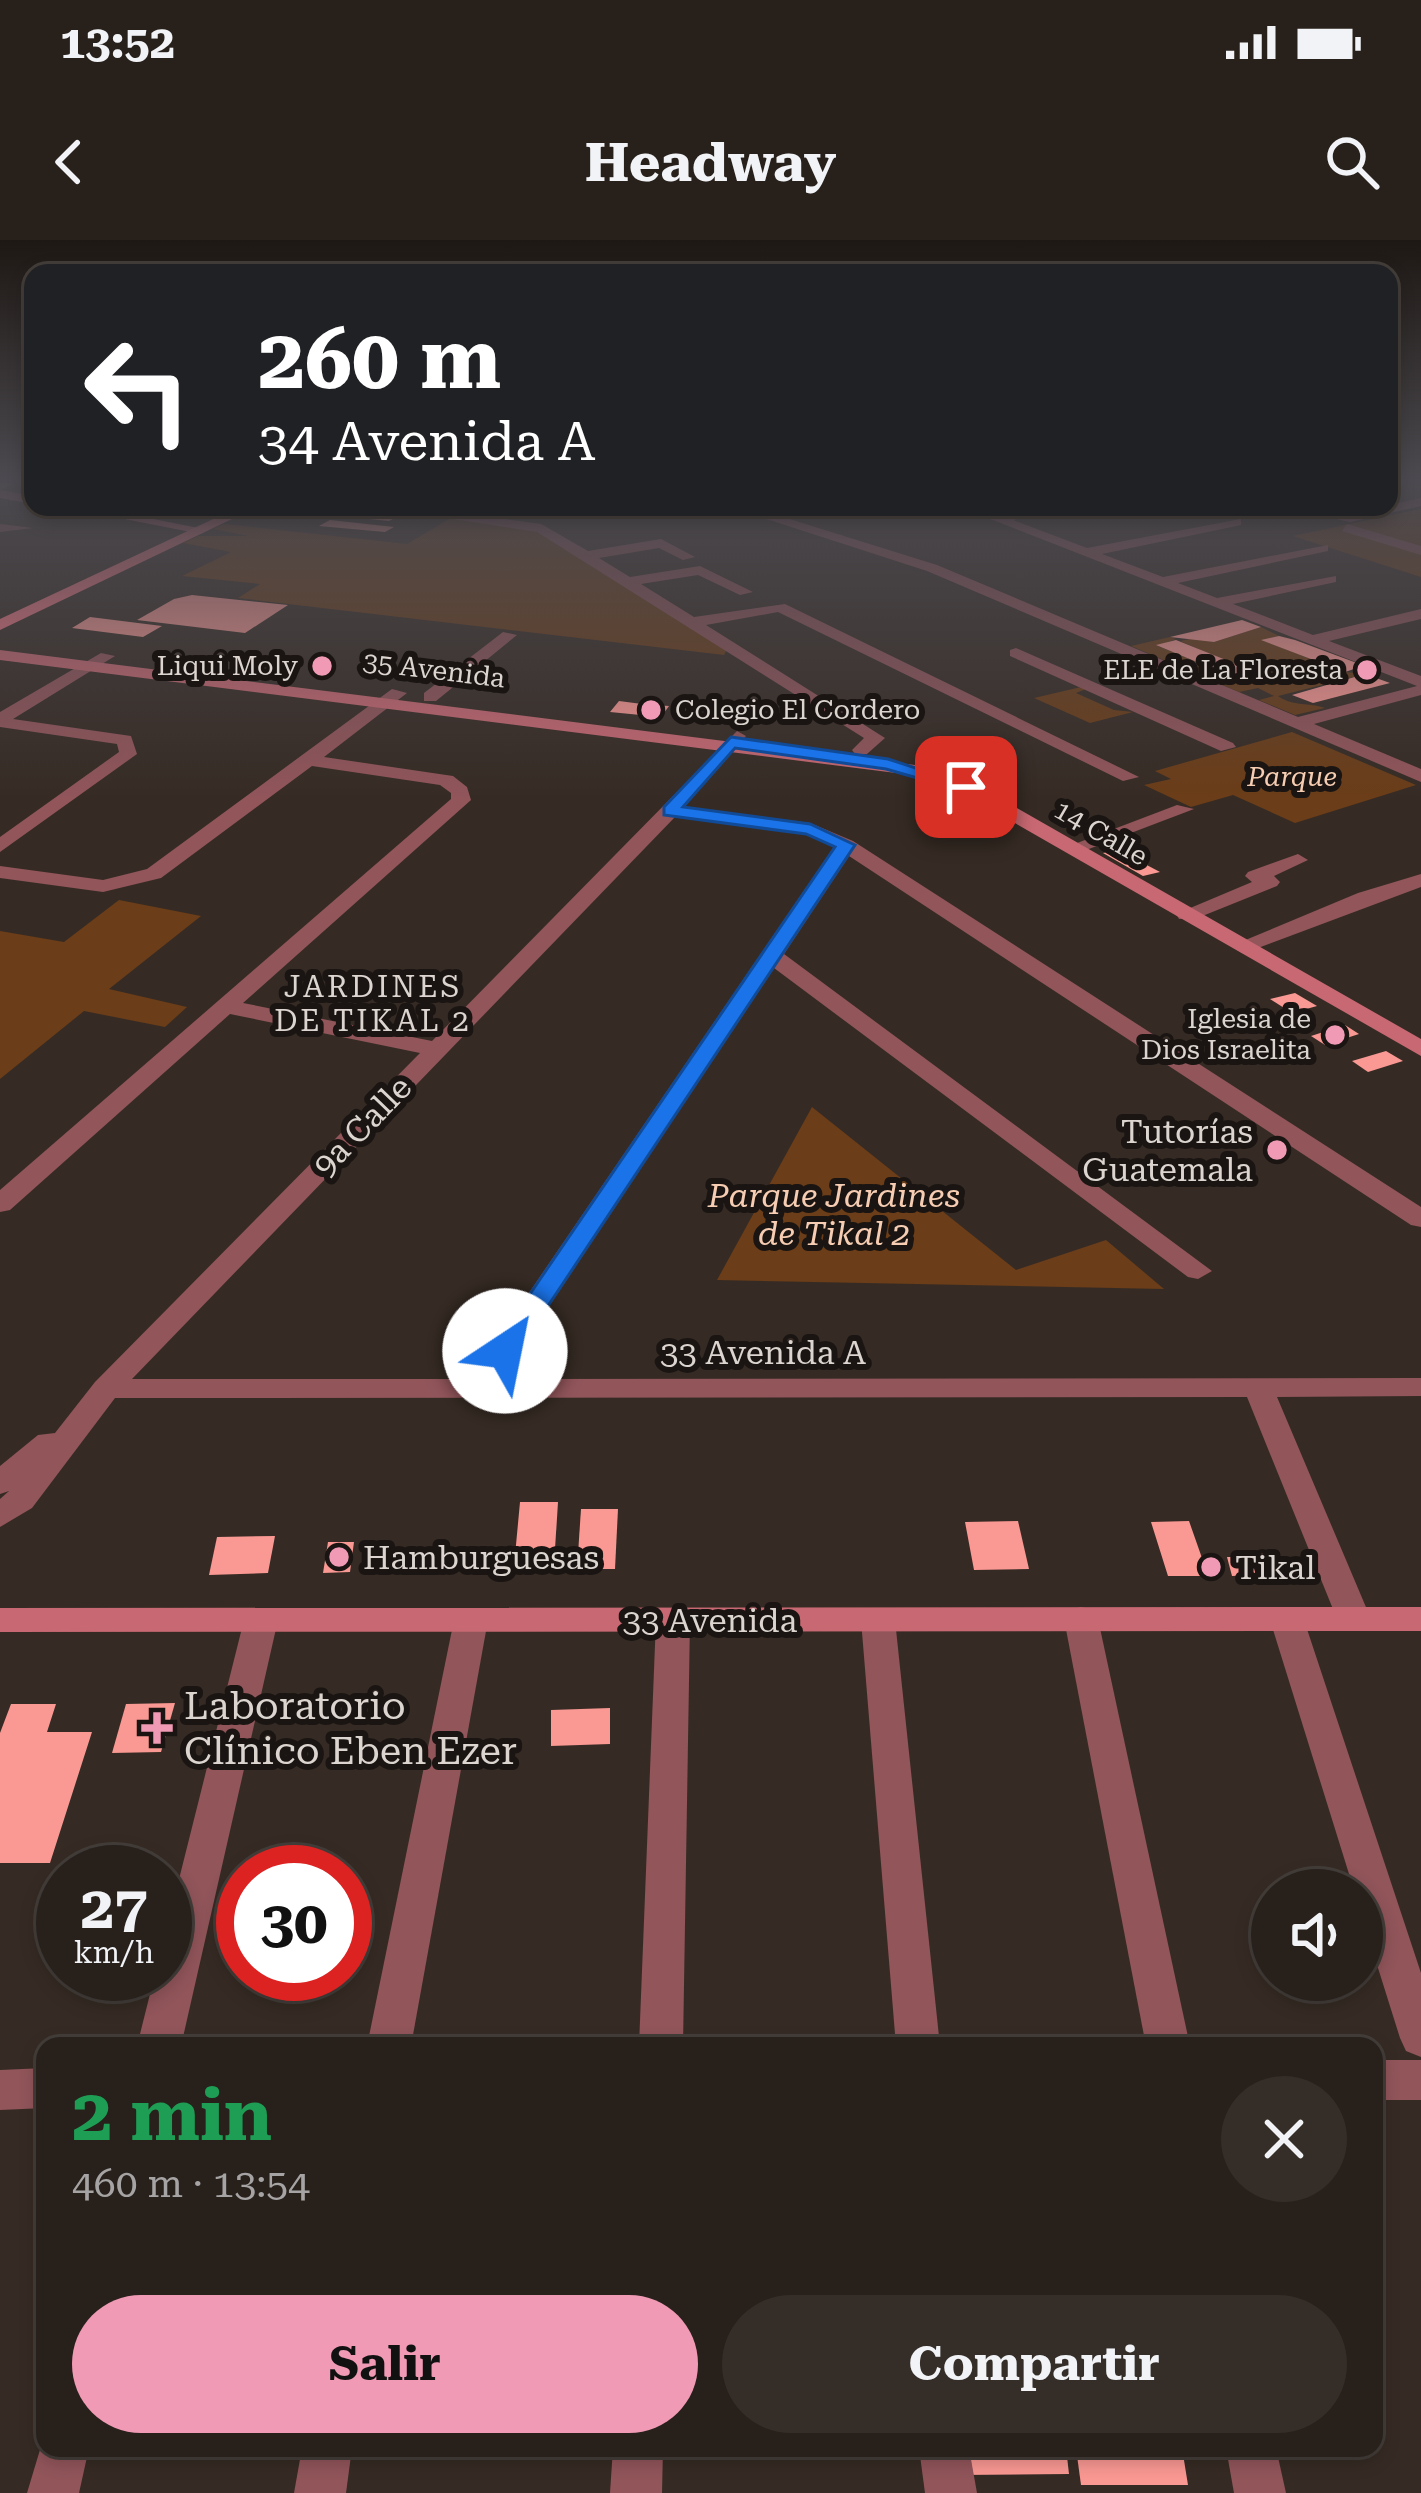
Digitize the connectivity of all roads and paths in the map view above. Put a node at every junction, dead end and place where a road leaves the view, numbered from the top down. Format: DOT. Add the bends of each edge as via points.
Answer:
graph roads {
  1 [pos="42,588"];
  2 [pos="78,588"];
  3 [pos="638,588"];
  4 [pos="729,588"];
  5 [pos="980,588"];
  6 [pos="1177,588"];
  7 [pos="1287,588"];
  8 [pos="1216,603"];
  9 [pos="0,610"];
  10 [pos="675,611"];
  11 [pos="1421,614"];
  12 [pos="694,622"];
  13 [pos="0,625"];
  14 [pos="508,635"];
  15 [pos="1312,640"];
  16 [pos="0,643"];
  17 [pos="1016,653"];
  18 [pos="0,655"];
  19 [pos="100,661"];
  20 [pos="1191,677"];
  21 [pos="1421,687"];
  22 [pos="1113,696"];
  23 [pos="393,697"];
  24 [pos="430,697"];
  25 [pos="0,721"];
  26 [pos="1297,723"];
  27 [pos="734,739"];
  28 [pos="1227,747"];
  29 [pos="859,755"];
  30 [pos="310,760"];
  31 [pos="1421,776"];
  32 [pos="1130,777"];
  33 [pos="1184,809"];
  34 [pos="670,811"];
  35 [pos="846,845"];
  36 [pos="0,846"];
  37 [pos="1074,848"];
  38 [pos="1298,860"];
  39 [pos="0,872"];
  40 [pos="1421,880"];
  41 [pos="1187,914"];
  42 [pos="1242,946"];
  43 [pos="771,956"];
  44 [pos="229,1007"];
  45 [pos="1414,1038"];
  46 [pos="437,1049"];
  47 [pos="0,1204"];
  48 [pos="1421,1219"];
  49 [pos="1198,1271"];
  50 [pos="1258,1387"];
  51 [pos="1421,1387"];
  52 [pos="479,1388"];
  53 [pos="96,1400"];
  54 [pos="0,1483"];
  55 [pos="0,1516"];
  56 [pos="673,1619"];
  57 [pos="1081,1619"];
  58 [pos="1354,1619"];
  59 [pos="1421,1619"];
  60 [pos="261,1620"];
  61 [pos="471,1620"];
  62 [pos="878,1620"];
  63 [pos="1287,1620"];
  64 [pos="1,1622"];
  65 [pos="161,2037"];
  66 [pos="391,2037"];
  67 [pos="661,2037"];
  68 [pos="917,2037"];
  69 [pos="1166,2037"];
  70 [pos="1421,2038"];
  71 [pos="1383,2080"];
  72 [pos="1421,2080"];
  73 [pos="36,2088"];
  74 [pos="0,2090"];
  75 [pos="62,2457"];
  76 [pos="326,2457"];
  77 [pos="637,2457"];
  78 [pos="945,2457"];
  79 [pos="1253,2457"];
  80 [pos="53,2493"];
  81 [pos="320,2493"];
  82 [pos="635,2493"];
  83 [pos="951,2493"];
  84 [pos="1260,2493"];
  1 -- 9 [label="main road"];
  2 -- 13 [label="main road"];
  3 -- 10 [label="street"];
  4 -- 10 [label="street" via="741,596"];
  5 -- 20 [label="street"];
  6 -- 8 [label="street"];
  7 -- 8 [label="street"];
  8 -- 15 [label="street"];
  10 -- 12 [label="street"];
  11 -- 15 [label="street"];
  12 -- 29 [label="street" via="875,738"];
  12 -- 32 [label="street" via="780,607"];
  14 -- 24 [label="street"];
  15 -- 21 [label="street"];
  16 -- 19 [label="street, 35 Avenida"];
  17 -- 22 [label="street"];
  18 -- 19 [label="street, 35 Avenida"];
  19 -- 23 [label="street, 35 Avenida"];
  19 -- 25 [label="street"];
  20 -- 22 [label="street"];
  20 -- 26 [label="street"];
  21 -- 26 [label="street"];
  22 -- 28 [label="street"];
  23 -- 24 [label="street, 35 Avenida"];
  23 -- 27 [label="street, 35 Avenida"];
  23 -- 30 [label="street"];
  24 -- 27 [label="street, 35 Avenida"];
  25 -- 36 [label="street" via="124,740 128,754"];
  26 -- 31 [label="street"];
  27 -- 29 [label="street, 35 Avenida"];
  27 -- 34 [label="street, 9a Calle"];
  29 -- 37 [label="street, 14 Calle" via="966,787"];
  30 -- 39 [label="street" via="154,874 103,886"];
  30 -- 44 [label="street" via="446,780 461,800"];
  33 -- 37 [label="street"];
  34 -- 35 [label="street" via="810,829"];
  34 -- 46 [label="street, 9a Calle"];
  35 -- 43 [label="street"];
  35 -- 48 [label="street"];
  37 -- 41 [label="street, 14 Calle"];
  38 -- 41 [label="street" via="1255,876 1270,882"];
  40 -- 42 [label="street"];
  41 -- 42 [label="street, 14 Calle"];
  42 -- 45 [label="street, 14 Calle"];
  43 -- 49 [label="street"];
  43 -- 52 [label="street"];
  44 -- 46 [label="street"];
  44 -- 47 [label="street"];
  46 -- 53 [label="street, 9a Calle"];
  50 -- 51 [label="street, 33 Avenida A"];
  50 -- 52 [label="street, 33 Avenida A"];
  50 -- 58 [label="street"];
  52 -- 53 [label="street, 33 Avenida A"];
  53 -- 54 [label="street, 9a Calle"];
  53 -- 55 [label="street, 9a Calle"];
  56 -- 61 [label="street, 33 Avenida"];
  56 -- 62 [label="street, 33 Avenida"];
  56 -- 67 [label="street"];
  57 -- 62 [label="street, 33 Avenida"];
  57 -- 63 [label="street, 33 Avenida"];
  57 -- 69 [label="street"];
  58 -- 59 [label="street, 33 Avenida"];
  58 -- 63 [label="street, 33 Avenida"];
  60 -- 61 [label="street, 33 Avenida"];
  60 -- 64 [label="street, 33 Avenida"];
  60 -- 65 [label="street"];
  61 -- 66 [label="street"];
  62 -- 68 [label="street"];
  63 -- 70 [label="street"];
  71 -- 72 [label="street"];
  73 -- 74 [label="street"];
  75 -- 80 [label="street"];
  76 -- 81 [label="street"];
  77 -- 82 [label="street"];
  78 -- 83 [label="street"];
  79 -- 84 [label="street"];
}
